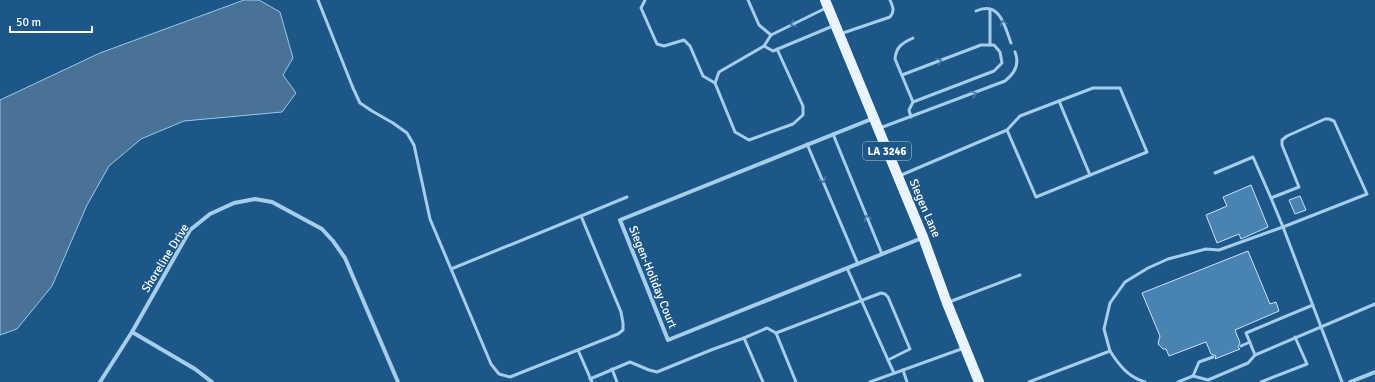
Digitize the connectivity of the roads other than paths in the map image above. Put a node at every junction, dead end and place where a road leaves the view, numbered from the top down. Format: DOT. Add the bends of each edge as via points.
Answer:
graph roads {
  1 [pos="318,0"];
  2 [pos="645,0"];
  3 [pos="748,0"];
  4 [pos="890,0"];
  5 [pos="827,3"];
  6 [pos="990,9"];
  7 [pos="976,11"];
  8 [pos="836,25"];
  9 [pos="771,35"];
  10 [pos="840,35"];
  11 [pos="913,38"];
  12 [pos="1011,43"];
  13 [pos="990,45"];
  14 [pos="764,46"];
  15 [pos="777,49"];
  16 [pos="1015,52"];
  17 [pos="902,74"];
  18 [pos="715,83"];
  19 [pos="1060,101"];
  20 [pos="913,102"];
  21 [pos="911,117"];
  22 [pos="874,118"];
  23 [pos="879,129"];
  24 [pos="1007,130"];
  25 [pos="833,134"];
  26 [pos="807,144"];
  27 [pos="1215,173"];
  28 [pos="1090,175"];
  29 [pos="898,177"];
  30 [pos="627,197"];
  31 [pos="1271,198"];
  32 [pos="581,216"];
  33 [pos="1283,227"];
  34 [pos="923,237"];
  35 [pos="882,254"];
  36 [pos="858,264"];
  37 [pos="847,268"];
  38 [pos="451,269"];
  39 [pos="1020,275"];
  40 [pos="861,300"];
  41 [pos="948,303"];
  42 [pos="1375,304"];
  43 [pos="1313,305"];
  44 [pos="1321,326"];
  45 [pos="132,332"];
  46 [pos="776,333"];
  47 [pos="1295,337"];
  48 [pos="744,338"];
  49 [pos="1250,342"];
  50 [pos="1241,346"];
  51 [pos="965,347"];
  52 [pos="578,350"];
  53 [pos="1110,351"];
  54 [pos="1255,355"];
  55 [pos="1212,357"];
  56 [pos="888,360"];
  57 [pos="612,369"];
  58 [pos="903,370"];
  59 [pos="1375,372"];
  60 [pos="894,373"];
  61 [pos="1193,376"];
  62 [pos="591,380"];
  63 [pos="1209,381"];
  64 [pos="100,382"];
  65 [pos="212,382"];
  66 [pos="398,382"];
  67 [pos="617,382"];
  68 [pos="763,382"];
  69 [pos="796,382"];
  70 [pos="870,382"];
  71 [pos="907,382"];
  72 [pos="979,382"];
  73 [pos="1029,382"];
  74 [pos="1145,382"];
  75 [pos="1178,382"];
  76 [pos="1261,382"];
  77 [pos="1342,382"];
  78 [pos="1350,382"];
  1 -- 38 [label="lane" via="360,103 393,123 407,134 414,145 430,219"];
  2 -- 18 [label="lane" via="641,8 657,44 664,46 684,40 690,46 703,76"];
  3 -- 9 [label="lane" via="759,25"];
  4 -- 10 [label="lane" via="894,8 894,13 890,17"];
  5 -- 8 [label="main road, Siegen Lane / LA 3246"];
  5 -- 9 [label="lane, one-way"];
  6 -- 7 [label="lane"];
  12 -- 6 [label="lane, one-way" via="1000,15"];
  6 -- 13 [label="lane"];
  8 -- 10 [label="main road, Siegen Lane / LA 3246"];
  8 -- 15 [label="lane"];
  9 -- 14 [label="lane"];
  10 -- 22 [label="main road, Siegen Lane / LA 3246"];
  11 -- 17 [label="lane" via="904,42 896,52 895,59"];
  17 -- 13 [label="lane, one-way" via="981,45"];
  13 -- 20 [label="lane" via="994,45 1000,52 1002,63 994,71"];
  14 -- 15 [label="lane" via="773,51"];
  14 -- 18 [label="lane" via="719,72"];
  15 -- 18 [label="lane" via="803,106 803,115 793,124 749,140 736,132"];
  21 -- 16 [label="lane, one-way" via="1005,81 1017,66"];
  17 -- 20 [label="lane"];
  19 -- 24 [label="lane" via="1020,116"];
  19 -- 28 [label="lane"];
  19 -- 28 [label="lane" via="1093,88 1120,88 1147,152"];
  20 -- 21 [label="lane" via="909,110"];
  21 -- 23 [label="lane"];
  22 -- 23 [label="main road, Siegen Lane / LA 3246"];
  22 -- 25 [label="street, Siegen-Holiday Court"];
  23 -- 29 [label="main road, Siegen Lane / LA 3246"];
  24 -- 28 [label="lane" via="1036,197"];
  24 -- 29 [label="lane"];
  25 -- 26 [label="street, Siegen-Holiday Court"];
  35 -- 25 [label="lane, one-way"];
  26 -- 36 [label="lane, one-way"];
  26 -- 37 [label="street, Siegen-Holiday Court" via="620,220 668,340"];
  27 -- 31 [label="lane" via="1253,157"];
  29 -- 34 [label="main road, Siegen Lane / LA 3246"];
  30 -- 32 [label="lane"];
  31 -- 33 [label="lane"];
  31 -- 33 [label="lane" via="1299,187 1282,140 1325,119 1334,121 1367,194"];
  32 -- 38 [label="lane"];
  32 -- 52 [label="lane" via="624,323 623,330 618,334"];
  33 -- 43 [label="lane"];
  33 -- 53 [label="lane" via="1220,250 1206,249 1168,259 1125,282 1110,303 1104,329"];
  34 -- 35 [label="street, Siegen-Holiday Court"];
  34 -- 41 [label="main road, Siegen Lane / LA 3246"];
  35 -- 36 [label="street, Siegen-Holiday Court"];
  36 -- 37 [label="street, Siegen-Holiday Court"];
  37 -- 40 [label="lane"];
  38 -- 52 [label="lane" via="491,364 499,374 510,377"];
  39 -- 41 [label="lane"];
  40 -- 46 [label="lane"];
  40 -- 56 [label="lane"];
  40 -- 56 [label="lane" via="881,292 888,297 910,349"];
  41 -- 51 [label="main road, Siegen Lane / LA 3246"];
  42 -- 44 [label="lane"];
  43 -- 44 [label="lane"];
  43 -- 49 [label="lane" via="1246,333"];
  44 -- 47 [label="lane"];
  44 -- 77 [label="lane"];
  45 -- 64 [label="street, Shoreline Drive"];
  45 -- 65 [label="street"];
  45 -- 66 [label="street, Shoreline Drive" via="190,230 210,214 234,203 255,199 272,202 322,229 345,258"];
  46 -- 48 [label="lane" via="767,328"];
  46 -- 69 [label="lane"];
  47 -- 54 [label="lane"];
  47 -- 76 [label="lane" via="1307,364"];
  48 -- 57 [label="lane" via="657,372 630,362"];
  48 -- 68 [label="lane"];
  49 -- 50 [label="lane"];
  49 -- 54 [label="lane"];
  51 -- 58 [label="lane"];
  51 -- 72 [label="main road, Siegen Lane / LA 3246"];
  52 -- 62 [label="lane"];
  53 -- 73 [label="lane"];
  53 -- 74 [label="lane" via="1120,366 1135,379"];
  54 -- 63 [label="lane" via="1248,363"];
  55 -- 61 [label="lane" via="1199,362"];
  56 -- 60 [label="lane"];
  57 -- 62 [label="lane"];
  57 -- 67 [label="lane"];
  58 -- 60 [label="lane"];
  58 -- 71 [label="lane"];
  59 -- 78 [label="street"];
  60 -- 70 [label="lane"];
  61 -- 63 [label="lane"];
  61 -- 75 [label="lane"];
}
